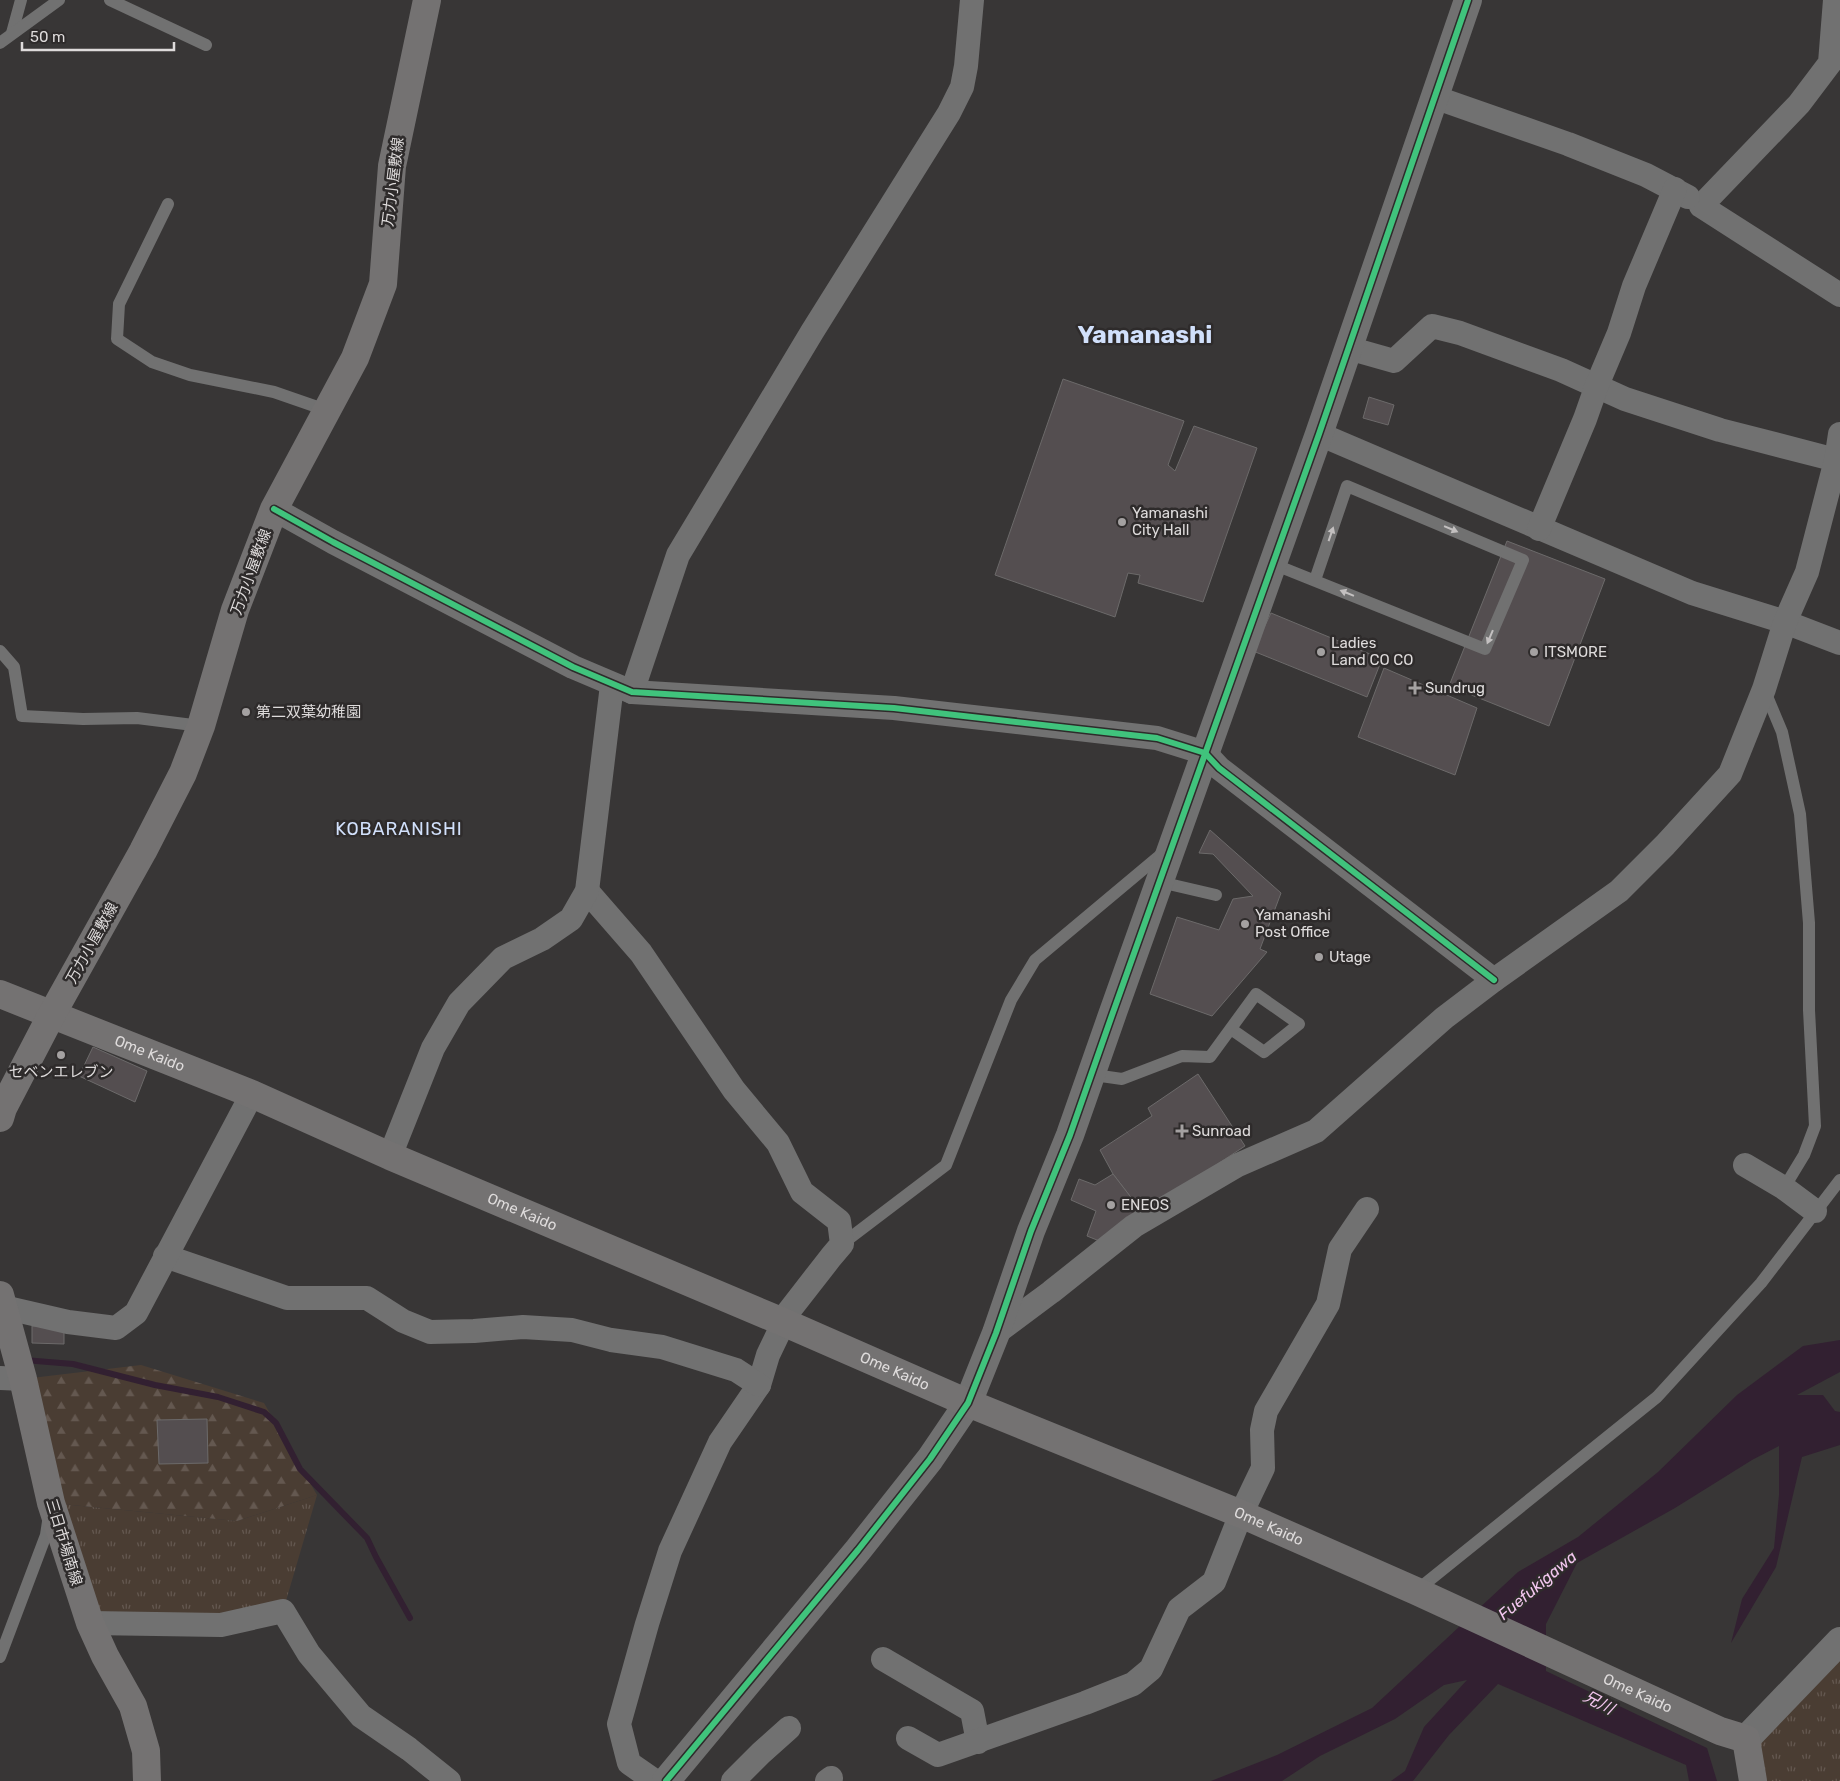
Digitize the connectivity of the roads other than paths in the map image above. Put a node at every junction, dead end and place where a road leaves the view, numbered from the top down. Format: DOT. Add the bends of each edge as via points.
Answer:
graph roads {
  1 [pos="21,0"];
  2 [pos="59,0"];
  3 [pos="110,0"];
  4 [pos="427,0"];
  5 [pos="972,0"];
  6 [pos="1468,0"];
  7 [pos="1835,0"];
  8 [pos="12,33"];
  9 [pos="0,43"];
  10 [pos="206,46"];
  11 [pos="1434,97"];
  12 [pos="1675,189"];
  13 [pos="168,204"];
  14 [pos="1701,206"];
  15 [pos="1840,295"];
  16 [pos="1348,348"];
  17 [pos="1597,385"];
  18 [pos="326,410"];
  19 [pos="1319,434"];
  20 [pos="1840,434"];
  21 [pos="1836,460"];
  22 [pos="274,509"];
  23 [pos="1539,529"];
  24 [pos="1273,564"];
  25 [pos="1315,580"];
  26 [pos="1785,622"];
  27 [pos="1840,643"];
  28 [pos="0,650"];
  29 [pos="622,688"];
  30 [pos="1764,690"];
  31 [pos="201,726"];
  32 [pos="1205,753"];
  33 [pos="1172,845"];
  34 [pos="1160,882"];
  35 [pos="586,891"];
  36 [pos="1216,895"];
  37 [pos="1494,980"];
  38 [pos="0,994"];
  39 [pos="52,1014"];
  40 [pos="1231,1029"];
  41 [pos="1091,1077"];
  42 [pos="252,1094"];
  43 [pos="0,1118"];
  44 [pos="390,1156"];
  45 [pos="1745,1165"];
  46 [pos="1840,1180"];
  47 [pos="1784,1188"];
  48 [pos="1367,1209"];
  49 [pos="1816,1211"];
  50 [pos="842,1244"];
  51 [pos="165,1256"];
  52 [pos="2,1301"];
  53 [pos="784,1322"];
  54 [pos="996,1332"];
  55 [pos="12,1378"];
  56 [pos="759,1384"];
  57 [pos="968,1403"];
  58 [pos="51,1503"];
  59 [pos="1241,1514"];
  60 [pos="1423,1594"];
  61 [pos="90,1623"];
  62 [pos="1840,1641"];
  63 [pos="0,1657"];
  64 [pos="883,1659"];
  65 [pos="789,1728"];
  66 [pos="908,1738"];
  67 [pos="1746,1739"];
  68 [pos="978,1742"];
  69 [pos="147,1781"];
  70 [pos="450,1781"];
  71 [pos="655,1781"];
  72 [pos="666,1781"];
  73 [pos="733,1781"];
  74 [pos="1753,1781"];
  1 -- 8 [label="lane"];
  2 -- 8 [label="lane"];
  3 -- 10 [label="lane"];
  4 -- 18 [label="main road, 万力小屋敷線" via="392,166 383,284 355,358"];
  5 -- 29 [label="street" via="962,88 678,555"];
  6 -- 11 [label="street"];
  7 -- 14 [label="street" via="1830,63 1799,104"];
  8 -- 9 [label="lane"];
  11 -- 12 [label="street" via="1568,144 1646,174"];
  11 -- 16 [label="street"];
  12 -- 14 [label="street"];
  12 -- 17 [label="street"];
  13 -- 18 [label="lane" via="119,304 117,339 152,362 190,375 274,392"];
  14 -- 15 [label="street"];
  16 -- 17 [label="street" via="1394,361 1432,326 1460,333"];
  16 -- 19 [label="street"];
  17 -- 21 [label="street" via="1625,399 1720,430"];
  17 -- 23 [label="street"];
  18 -- 22 [label="main road, 万力小屋敷線"];
  19 -- 23 [label="street"];
  19 -- 24 [label="street"];
  20 -- 21 [label="street"];
  21 -- 26 [label="street" via="1807,572"];
  22 -- 29 [label="street" via="573,667"];
  22 -- 31 [label="main road, 万力小屋敷線" via="235,610"];
  23 -- 26 [label="street" via="1692,593"];
  24 -- 25 [label="lane"];
  24 -- 32 [label="street"];
  25 -- 25 [label="lane, one-way" via="1347,486 1523,560 1485,649"];
  26 -- 27 [label="street"];
  26 -- 30 [label="street"];
  28 -- 31 [label="lane" via="14,667 22,716 137,718"];
  29 -- 32 [label="street" via="904,709 1157,738"];
  29 -- 35 [label="street"];
  30 -- 37 [label="street" via="1730,774 1665,845 1619,892"];
  30 -- 47 [label="lane" via="1782,732 1800,814 1809,922 1809,1010 1815,1126 1804,1155"];
  31 -- 39 [label="main road, 万力小屋敷線" via="183,773 148,842"];
  32 -- 33 [label="street"];
  32 -- 37 [label="street" via="1219,768"];
  33 -- 34 [label="street"];
  33 -- 50 [label="lane" via="1035,960 1011,1000 946,1165"];
  34 -- 36 [label="lane"];
  34 -- 41 [label="street"];
  35 -- 44 [label="street" via="571,919 542,939 502,958 459,1003 433,1048"];
  35 -- 50 [label="street" via="642,953 734,1090 778,1144 802,1192 839,1221"];
  37 -- 54 [label="street" via="1444,1018 1316,1131 1238,1165 1134,1226"];
  38 -- 39 [label="main road, Ome Kaido"];
  39 -- 42 [label="main road, Ome Kaido"];
  39 -- 43 [label="main road"];
  40 -- 40 [label="lane" via="1256,994 1299,1024 1264,1052"];
  40 -- 41 [label="lane" via="1210,1057 1182,1056 1122,1079"];
  41 -- 54 [label="street"];
  42 -- 44 [label="main road, Ome Kaido"];
  42 -- 51 [label="street"];
  44 -- 53 [label="main road, Ome Kaido"];
  45 -- 47 [label="street"];
  46 -- 49 [label="lane"];
  47 -- 49 [label="street"];
  48 -- 59 [label="street" via="1340,1250 1328,1304 1266,1411 1262,1430 1264,1468"];
  49 -- 60 [label="lane" via="1761,1283 1657,1397"];
  50 -- 53 [label="street" via="789,1311"];
  51 -- 52 [label="street" via="136,1313 116,1328 68,1322"];
  51 -- 56 [label="street" via="287,1298 367,1298 403,1321 430,1332 523,1327 572,1330 662,1347 736,1370"];
  52 -- 55 [label="main road, 三日市場南線"];
  53 -- 56 [label="street"];
  53 -- 57 [label="main road, Ome Kaido"];
  54 -- 57 [label="street"];
  55 -- 58 [label="main road, 三日市場南線"];
  56 -- 71 [label="street" via="720,1442 670,1551 619,1724 629,1763"];
  57 -- 59 [label="main road, Ome Kaido"];
  57 -- 72 [label="street" via="930,1458 858,1550"];
  58 -- 61 [label="main road, 三日市場南線"];
  58 -- 63 [label="lane" via="46,1535"];
  59 -- 60 [label="main road, Ome Kaido"];
  59 -- 68 [label="street" via="1214,1582 1179,1609 1151,1669 1133,1684"];
  60 -- 67 [label="main road, Ome Kaido" via="1720,1731"];
  61 -- 69 [label="main road, 三日市場南線" via="133,1706 146,1751"];
  61 -- 70 [label="street" via="221,1625 283,1611 309,1654 361,1716"];
  62 -- 67 [label="street"];
  64 -- 68 [label="street" via="972,1711"];
  65 -- 73 [label="street"];
  66 -- 68 [label="street" via="938,1756"];
  67 -- 74 [label="main road"];
}
